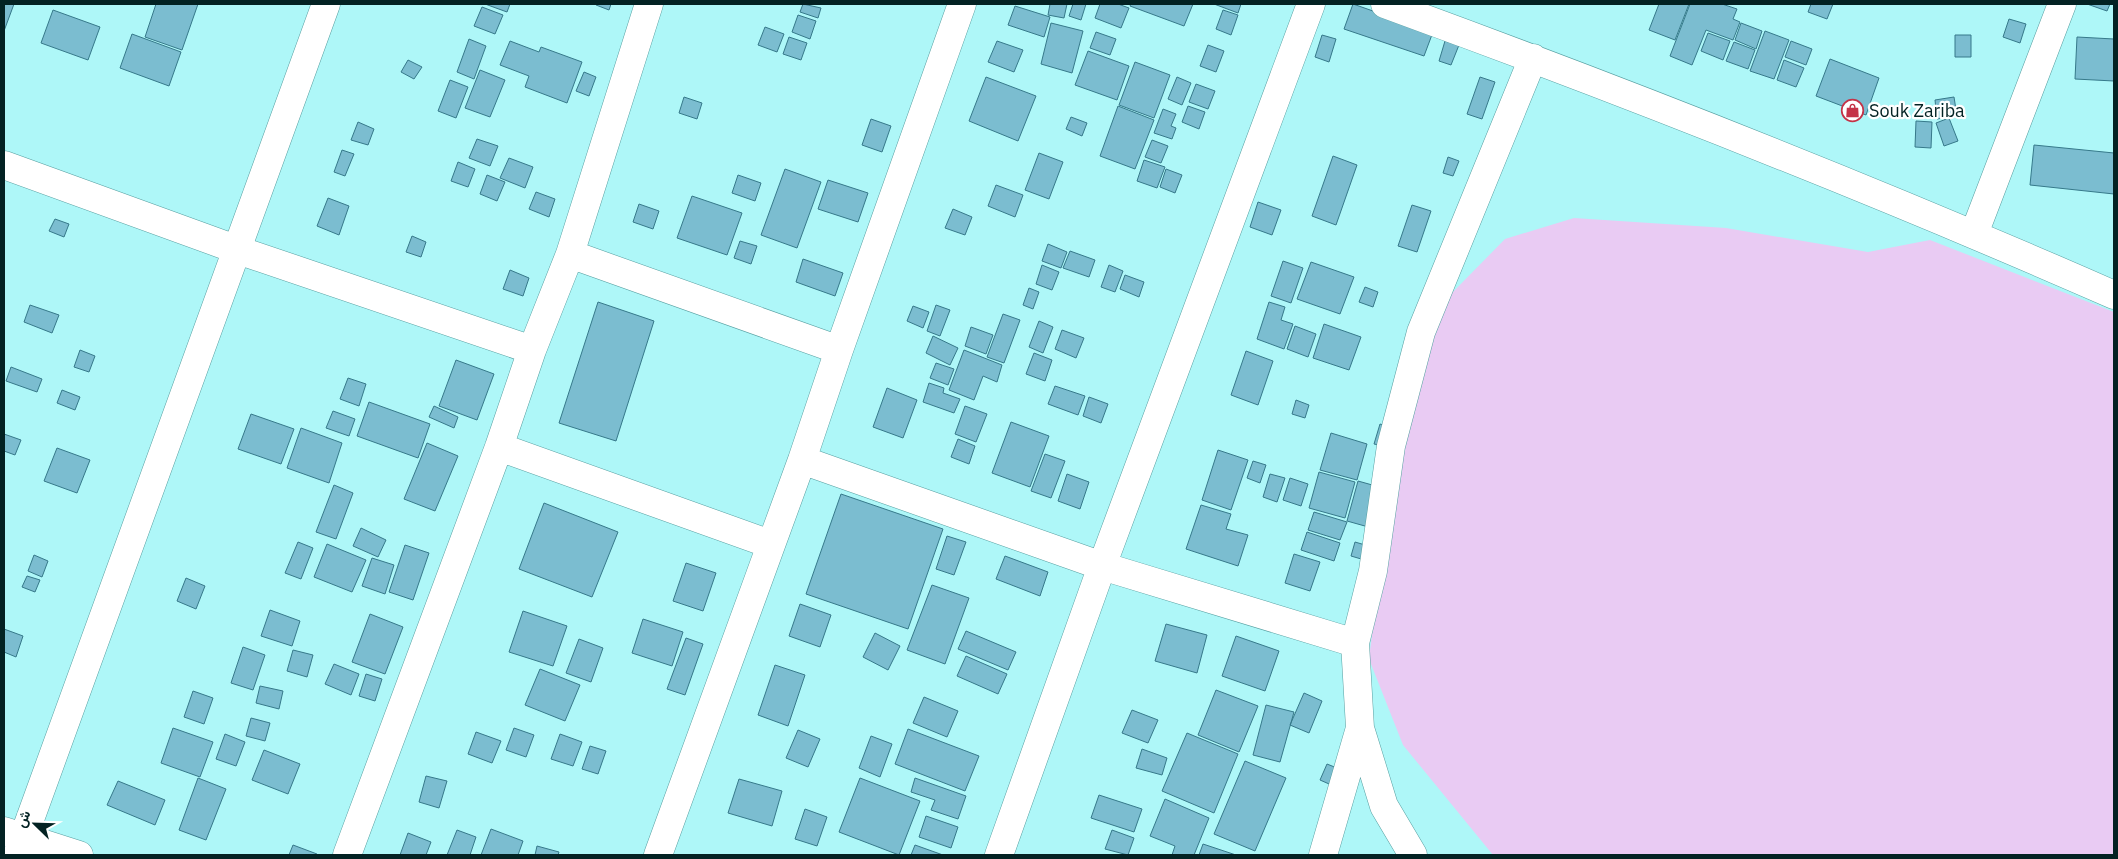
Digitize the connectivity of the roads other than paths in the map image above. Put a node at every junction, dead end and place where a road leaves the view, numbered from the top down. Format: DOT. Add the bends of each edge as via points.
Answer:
graph roads {
  1 [pos="326,4"];
  2 [pos="649,4"];
  3 [pos="962,4"];
  4 [pos="1311,4"];
  5 [pos="1385,4"];
  6 [pos="2062,4"];
  7 [pos="1533,58"];
  8 [pos="4,165"];
  9 [pos="1974,234"];
  10 [pos="238,250"];
  11 [pos="570,254"];
  12 [pos="2114,295"];
  13 [pos="532,350"];
  14 [pos="839,350"];
  15 [pos="498,447"];
  16 [pos="802,460"];
  17 [pos="770,544"];
  18 [pos="1102,566"];
  19 [pos="1356,644"];
  20 [pos="1360,728"];
  21 [pos="14,841"];
  22 [pos="79,855"];
  23 [pos="347,855"];
  24 [pos="658,855"];
  25 [pos="999,855"];
  26 [pos="1323,855"];
  27 [pos="1413,855"];
  1 -- 10 [label="street"];
  2 -- 11 [label="street"];
  3 -- 14 [label="street"];
  4 -- 18 [label="street"];
  5 -- 7 [label="street"];
  6 -- 9 [label="street"];
  7 -- 9 [label="street"];
  7 -- 19 [label="street" via="1421,332 1392,446 1373,571"];
  8 -- 10 [label="street"];
  9 -- 12 [label="street"];
  10 -- 13 [label="street"];
  10 -- 21 [label="street"];
  11 -- 13 [label="street"];
  11 -- 14 [label="street"];
  13 -- 15 [label="street"];
  14 -- 16 [label="street"];
  15 -- 17 [label="street"];
  15 -- 23 [label="street"];
  16 -- 17 [label="street"];
  16 -- 18 [label="street"];
  17 -- 24 [label="street"];
  18 -- 19 [label="street"];
  18 -- 25 [label="street"];
  19 -- 20 [label="street"];
  20 -- 26 [label="street"];
  20 -- 27 [label="street" via="1384,806"];
  21 -- 22 [label="street"];
}
